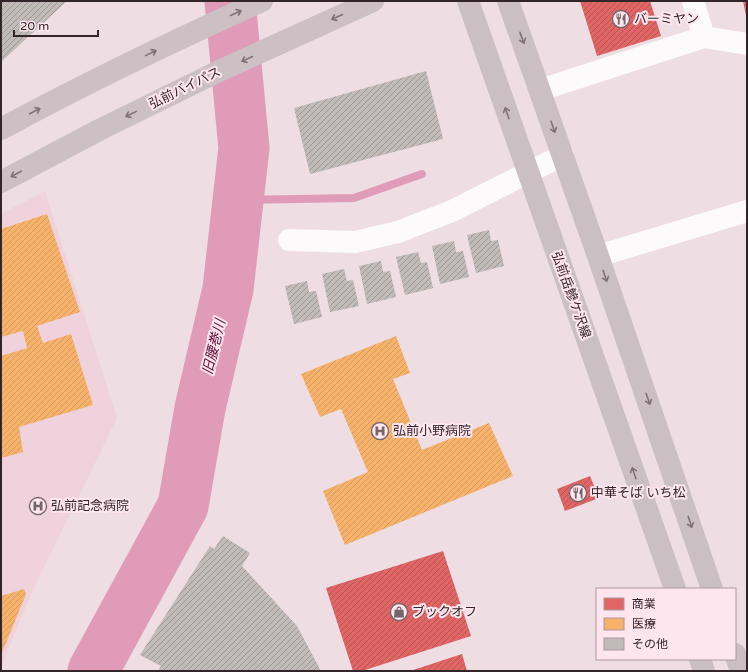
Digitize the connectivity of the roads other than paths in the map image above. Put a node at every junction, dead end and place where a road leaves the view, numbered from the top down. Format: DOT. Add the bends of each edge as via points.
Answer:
graph roads {
  1 [pos="262,1"];
  2 [pos="373,1"];
  3 [pos="468,1"];
  4 [pos="508,1"];
  5 [pos="693,1"];
  6 [pos="704,37"];
  7 [pos="747,44"];
  8 [pos="540,90"];
  9 [pos="1,129"];
  10 [pos="563,155"];
  11 [pos="528,173"];
  12 [pos="1,182"];
  13 [pos="747,211"];
  14 [pos="289,240"];
  15 [pos="598,256"];
  16 [pos="675,588"];
  17 [pos="712,588"];
  18 [pos="736,657"];
  19 [pos="700,660"];
  20 [pos="704,671"];
  21 [pos="741,671"];
  9 -- 1 [label="highway, one-way" via="73,90"];
  2 -- 12 [label="highway, 弘前バイパス, one-way" via="217,72"];
  11 -- 3 [label="main road, 弘前岳鰺ケ沢線, one-way"];
  4 -- 8 [label="main road, one-way"];
  5 -- 6 [label="street"];
  6 -- 7 [label="street"];
  6 -- 8 [label="street"];
  8 -- 10 [label="main road, one-way"];
  10 -- 11 [label="street"];
  10 -- 15 [label="main road"];
  11 -- 14 [label="street" via="452,211 398,232 355,242"];
  16 -- 11 [label="main road, 弘前岳鰺ケ沢線, one-way"];
  13 -- 15 [label="street"];
  15 -- 17 [label="main road, one-way"];
  18 -- 21 [label="main road"];
  19 -- 20 [label="main road"];
}
